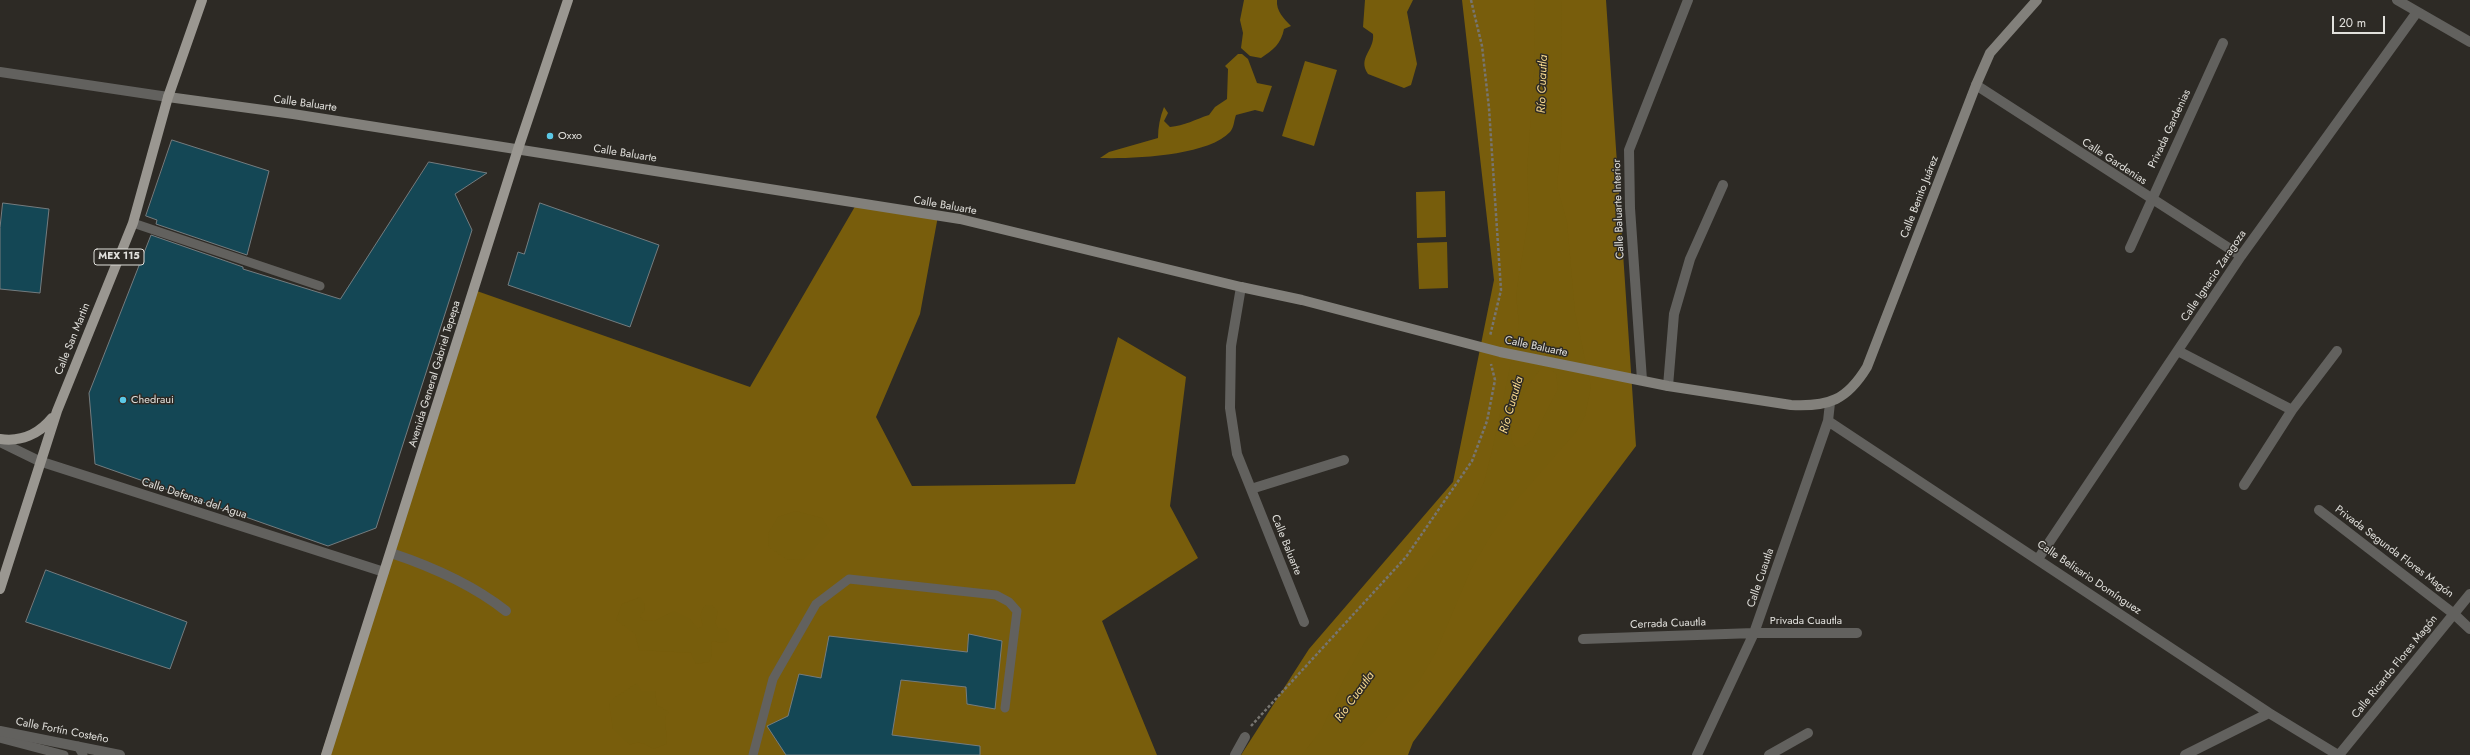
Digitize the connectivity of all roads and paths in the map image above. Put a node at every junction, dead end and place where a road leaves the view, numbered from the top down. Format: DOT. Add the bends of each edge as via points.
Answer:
graph roads {
  1 [pos="202,0"];
  2 [pos="568,0"];
  3 [pos="1471,0"];
  4 [pos="1688,0"];
  5 [pos="2037,0"];
  6 [pos="2397,0"];
  7 [pos="2417,12"];
  8 [pos="2470,42"];
  9 [pos="2224,43"];
  10 [pos="0,72"];
  11 [pos="1976,85"];
  12 [pos="168,97"];
  13 [pos="518,149"];
  14 [pos="1723,185"];
  15 [pos="2150,200"];
  16 [pos="133,223"];
  17 [pos="2130,248"];
  18 [pos="2241,256"];
  19 [pos="320,286"];
  20 [pos="1241,288"];
  21 [pos="1487,348"];
  22 [pos="2178,351"];
  23 [pos="2337,351"];
  24 [pos="1642,380"];
  25 [pos="1668,386"];
  26 [pos="1830,403"];
  27 [pos="2292,410"];
  28 [pos="57,411"];
  29 [pos="1828,421"];
  30 [pos="0,440"];
  31 [pos="1344,460"];
  32 [pos="39,461"];
  33 [pos="2244,485"];
  34 [pos="1251,489"];
  35 [pos="2319,510"];
  36 [pos="391,553"];
  37 [pos="2038,559"];
  38 [pos="384,572"];
  39 [pos="0,589"];
  40 [pos="2470,594"];
  41 [pos="506,611"];
  42 [pos="2454,614"];
  43 [pos="1304,622"];
  44 [pos="2470,629"];
  45 [pos="1754,633"];
  46 [pos="1858,633"];
  47 [pos="1583,640"];
  48 [pos="1005,708"];
  49 [pos="2269,713"];
  50 [pos="0,731"];
  51 [pos="1808,733"];
  52 [pos="1245,737"];
  53 [pos="0,738"];
  54 [pos="78,746"];
  55 [pos="35,751"];
  56 [pos="64,755"];
  57 [pos="83,755"];
  58 [pos="120,755"];
  59 [pos="326,755"];
  60 [pos="753,755"];
  61 [pos="1235,755"];
  62 [pos="1697,755"];
  63 [pos="1769,755"];
  64 [pos="2185,755"];
  65 [pos="2338,755"];
  1 -- 12 [label="main road, MEX 115"];
  2 -- 13 [label="main road, Avenida General Gabriel Tepepa"];
  3 -- 21 [label="path" via="1482,46 1488,100 1501,290"];
  4 -- 24 [label="street, Calle Baluarte Interior" via="1629,150 1630,208"];
  5 -- 11 [label="street, Calle Benito Juárez" via="1990,53"];
  6 -- 7 [label="street"];
  7 -- 8 [label="street"];
  7 -- 18 [label="street, Calle Ignacio Zaragoza"];
  9 -- 15 [label="street, Privada Gardenias"];
  10 -- 12 [label="street, Calle Baluarte"];
  11 -- 15 [label="street, Calle Gardenias"];
  11 -- 26 [label="street, Calle Benito Juárez" via="1867,367 1858,383"];
  12 -- 13 [label="street, Calle Baluarte"];
  12 -- 16 [label="main road, Calle San Martin / MEX 115"];
  13 -- 20 [label="street, Calle Baluarte" via="960,219"];
  13 -- 36 [label="main road, Avenida General Gabriel Tepepa"];
  14 -- 25 [label="street" via="1690,259 1674,314"];
  15 -- 17 [label="street, Privada Gardenias"];
  15 -- 18 [label="street, Calle Gardenias"];
  16 -- 19 [label="lane"];
  16 -- 28 [label="main road, Calle San Martin / MEX 115"];
  18 -- 22 [label="street, Calle Ignacio Zaragoza"];
  20 -- 21 [label="street, Calle Baluarte" via="1302,300"];
  20 -- 34 [label="street, Calle Baluarte" via="1231,346 1230,408 1237,454"];
  21 -- 24 [label="street, Calle Baluarte"];
  21 -- 52 [label="path" via="1495,380 1487,421 1472,461 1406,557 1252,723"];
  22 -- 27 [label="street"];
  22 -- 37 [label="street, Calle Ignacio Zaragoza"];
  23 -- 27 [label="street"];
  24 -- 25 [label="street, Calle Baluarte"];
  25 -- 26 [label="street, Calle Baluarte" via="1791,405 1811,406"];
  26 -- 29 [label="street, Calle Cuautla"];
  27 -- 33 [label="street"];
  28 -- 30 [label="main road" via="38,432 22,439"];
  28 -- 32 [label="main road, Calle San Martin / MEX 115"];
  29 -- 37 [label="street, Calle Belisario Domínguez"];
  29 -- 45 [label="street, Calle Cuautla"];
  30 -- 32 [label="street, Calle Defensa del Agua"];
  31 -- 34 [label="street"];
  32 -- 38 [label="street, Calle Defensa del Agua"];
  32 -- 39 [label="main road, Calle San Martin / MEX 115"];
  34 -- 43 [label="street, Calle Baluarte"];
  35 -- 42 [label="street, Privada Segunda Flores Magón"];
  36 -- 38 [label="main road, Avenida General Gabriel Tepepa"];
  36 -- 41 [label="street" via="483,592"];
  37 -- 49 [label="street, Calle Belisario Domínguez"];
  38 -- 59 [label="main road, Avenida General Gabriel Tepepa"];
  40 -- 42 [label="street, Calle Ricardo Flores Magón"];
  42 -- 44 [label="street, Privada Segunda Flores Magón"];
  42 -- 65 [label="street, Calle Ricardo Flores Magón"];
  45 -- 46 [label="street, Privada Cuautla"];
  45 -- 47 [label="street, Cerrada Cuautla"];
  45 -- 62 [label="street, Calle Cuautla"];
  48 -- 60 [label="lane" via="1017,611 1009,602 996,595 849,579 816,604 773,679"];
  49 -- 64 [label="street"];
  49 -- 65 [label="street, Calle Belisario Domínguez"];
  50 -- 54 [label="street, Calle Fortín Costeño"];
  51 -- 63 [label="street"];
  52 -- 61 [label="street"];
  53 -- 55 [label="lane"];
  54 -- 57 [label="lane"];
  54 -- 58 [label="street, Calle Fortín Costeño"];
  55 -- 56 [label="lane"];
}
